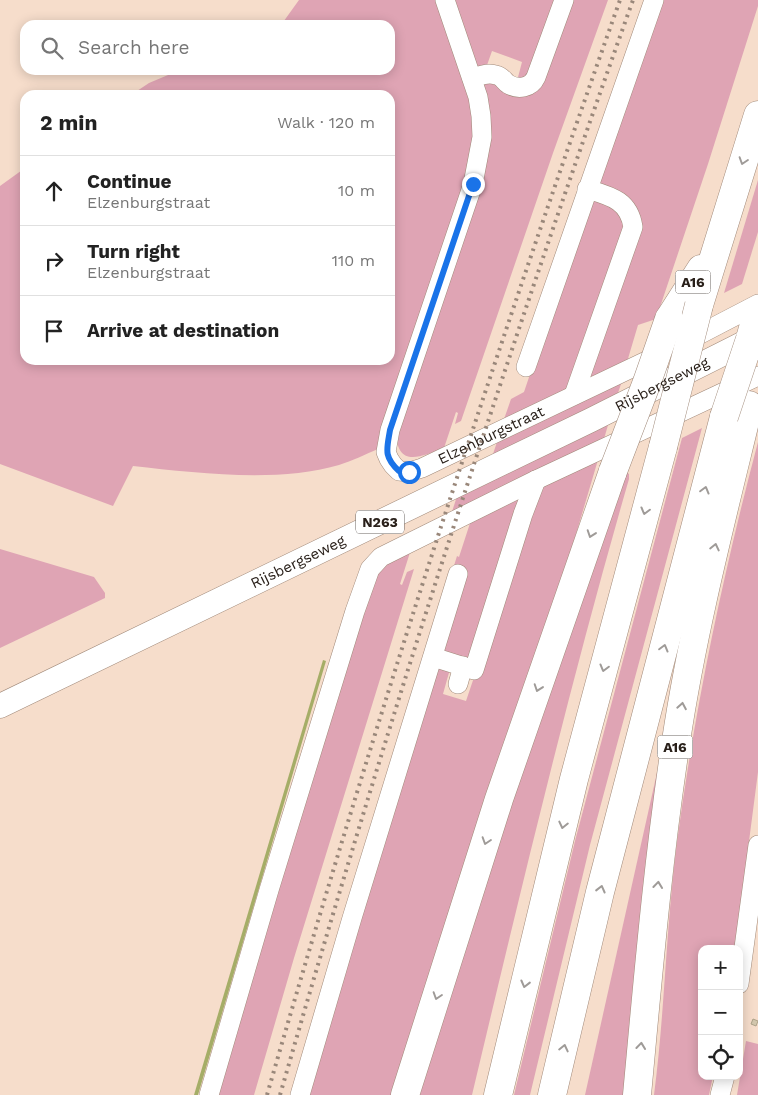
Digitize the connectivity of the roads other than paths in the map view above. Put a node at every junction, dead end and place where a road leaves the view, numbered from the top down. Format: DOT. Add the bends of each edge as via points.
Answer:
graph roads {
  1 [pos="445,0"];
  2 [pos="564,0"];
  3 [pos="654,0"];
  4 [pos="472,78"];
  5 [pos="758,115"];
  6 [pos="587,189"];
  7 [pos="717,244"];
  8 [pos="758,304"];
  9 [pos="758,310"];
  10 [pos="754,338"];
  11 [pos="526,367"];
  12 [pos="758,376"];
  13 [pos="574,395"];
  14 [pos="536,480"];
  15 [pos="458,574"];
  16 [pos="433,657"];
  17 [pos="0,706"];
  18 [pos="758,845"];
  19 [pos="743,955"];
  20 [pos="724,1080"];
  21 [pos="209,1095"];
  22 [pos="300,1095"];
  23 [pos="405,1095"];
  24 [pos="498,1095"];
  25 [pos="552,1095"];
  26 [pos="637,1095"];
  27 [pos="720,1095"];
  1 -- 4 [label="street, Elzenburgstraat"];
  2 -- 4 [label="street" via="531,84 515,86 488,74"];
  3 -- 6 [label="street"];
  4 -- 13 [label="street, Elzenburgstraat" via="481,116 479,159 390,430 386,452 399,471 409,472"];
  5 -- 7 [label="highway, A16, one-way"];
  6 -- 11 [label="street"];
  6 -- 13 [label="street" via="624,205 632,227"];
  7 -- 23 [label="highway, A16, one-way, bridge" via="669,319 613,471 499,799"];
  7 -- 24 [label="highway, A16, one-way, bridge" via="574,779"];
  8 -- 13 [label="street, Elzenburgstraat"];
  9 -- 10 [label="highway, A16"];
  10 -- 17 [label="main road, Rijsbergseweg / N263"];
  25 -- 10 [label="highway, A16, one-way, bridge" via="600,892 724,417"];
  26 -- 10 [label="highway, A16, one-way" via="676,740 701,605 749,405"];
  12 -- 14 [label="street"];
  14 -- 16 [label="street" via="474,670 460,675"];
  14 -- 21 [label="street" via="407,543 375,562 366,577 341,629"];
  15 -- 16 [label="street"];
  16 -- 22 [label="street"];
  18 -- 19 [label="street"];
  20 -- 27 [label="street"];
}
